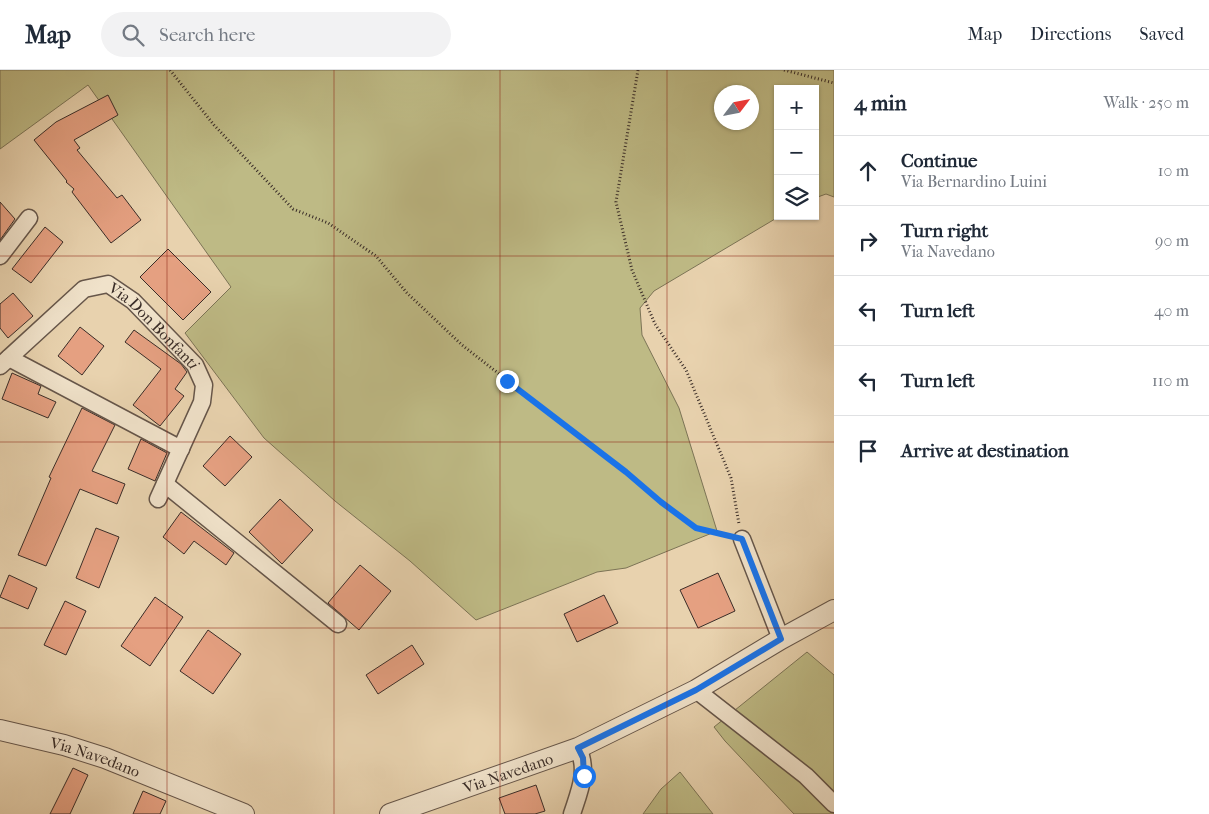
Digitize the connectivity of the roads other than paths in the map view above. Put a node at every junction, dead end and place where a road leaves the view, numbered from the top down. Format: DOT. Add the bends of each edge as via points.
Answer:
graph roads {
  1 [pos="29,218"];
  2 [pos="0,256"];
  3 [pos="4,362"];
  4 [pos="181,449"];
  5 [pos="742,539"];
  6 [pos="834,610"];
  7 [pos="338,624"];
  8 [pos="781,639"];
  9 [pos="696,690"];
  10 [pos="0,730"];
  11 [pos="578,748"];
  12 [pos="834,804"];
  13 [pos="244,814"];
  14 [pos="390,814"];
  15 [pos="572,814"];
  1 -- 2 [label="street"];
  3 -- 4 [label="street"];
  3 -- 4 [label="street, Via Don Bonfanti" via="84,289 108,284 133,301 195,365 204,385 202,402"];
  4 -- 7 [label="street, Via Don Bonfanti" via="161,492"];
  5 -- 8 [label="street"];
  6 -- 8 [label="street, Via Navedano"];
  8 -- 9 [label="street, Via Navedano"];
  9 -- 11 [label="street, Via Navedano"];
  9 -- 12 [label="street" via="806,776"];
  10 -- 13 [label="street, Via Navedano" via="105,758"];
  11 -- 14 [label="street, Via Navedano"];
  11 -- 15 [label="street" via="583,758 584,776"];
}
